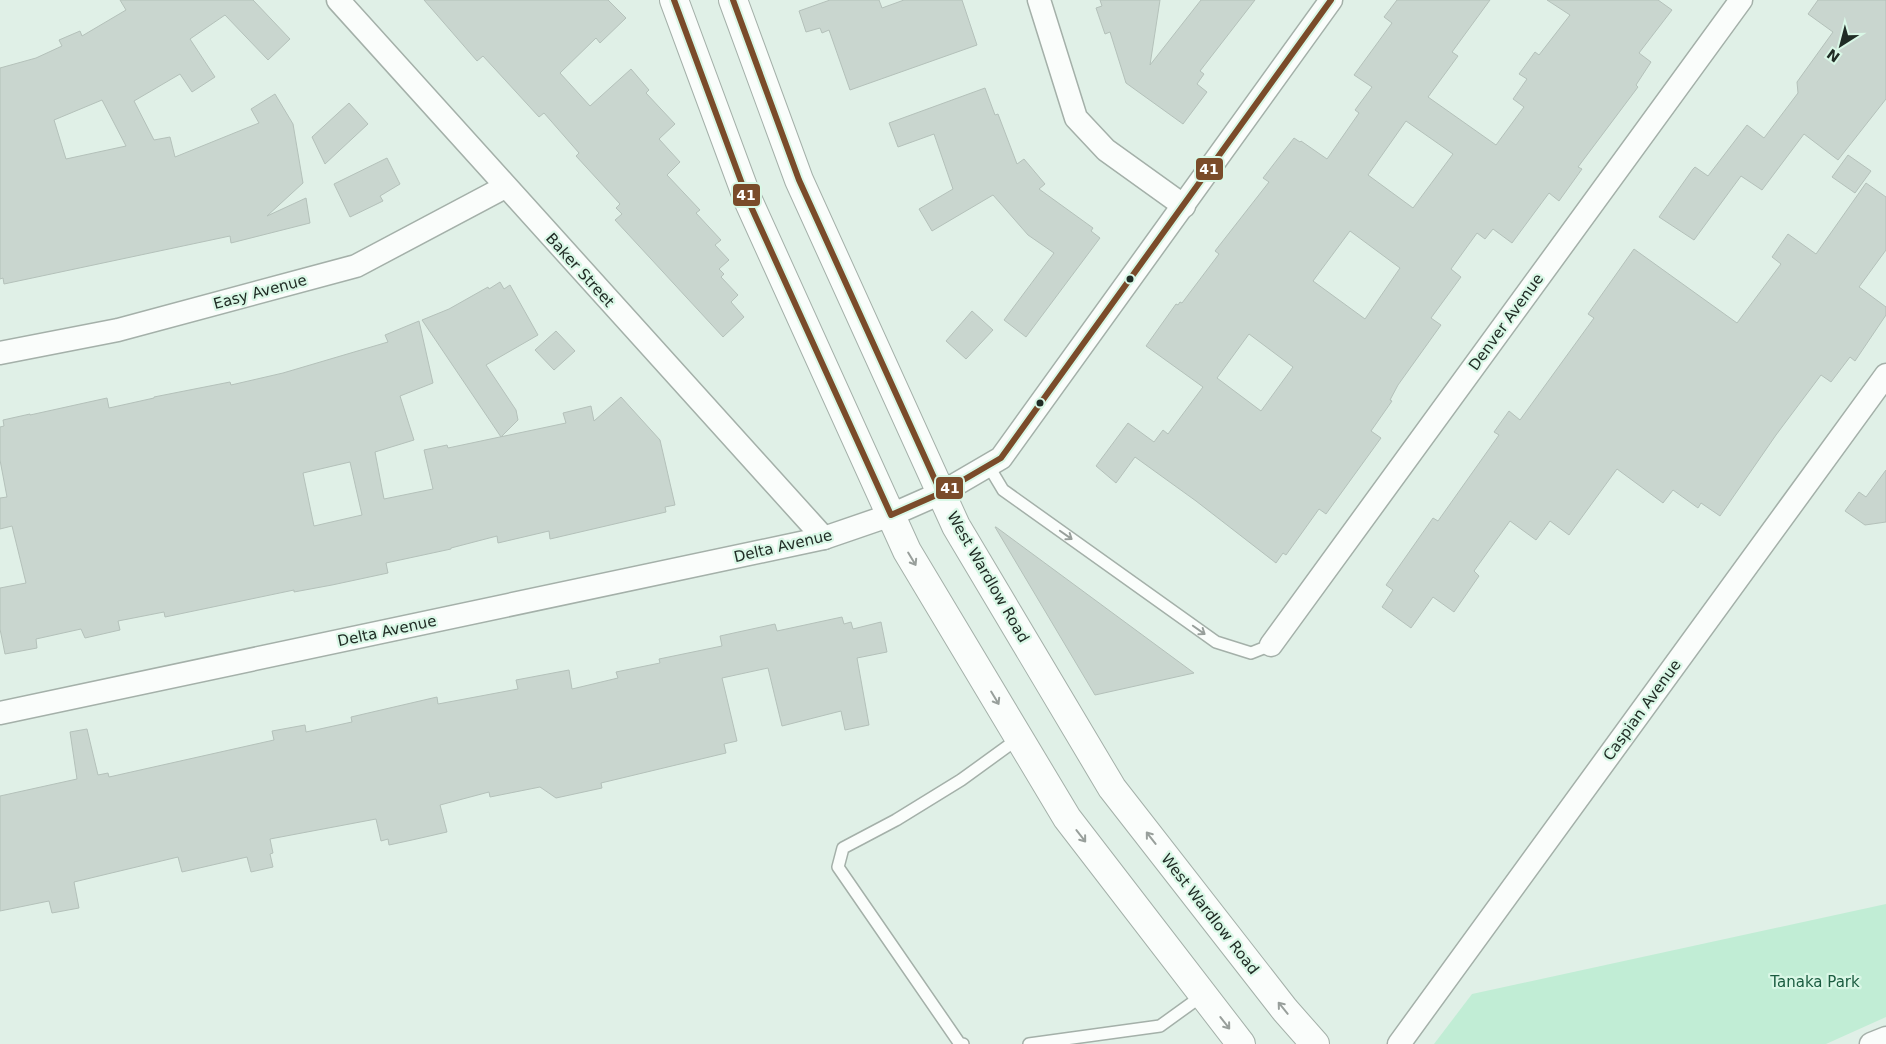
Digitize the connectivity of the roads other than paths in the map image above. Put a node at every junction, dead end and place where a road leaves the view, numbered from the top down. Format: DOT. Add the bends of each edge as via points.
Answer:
graph roads {
  1 [pos="338,0"];
  2 [pos="674,0"];
  3 [pos="732,0"];
  4 [pos="1039,0"];
  5 [pos="1332,0"];
  6 [pos="1741,0"];
  7 [pos="505,188"];
  8 [pos="1184,206"];
  9 [pos="0,354"];
  10 [pos="1886,375"];
  11 [pos="988,465"];
  12 [pos="941,493"];
  13 [pos="891,515"];
  14 [pos="824,538"];
  15 [pos="1271,645"];
  16 [pos="0,713"];
  17 [pos="1019,738"];
  18 [pos="1203,995"];
  19 [pos="1886,1038"];
  20 [pos="963,1044"];
  21 [pos="1029,1044"];
  22 [pos="1242,1044"];
  23 [pos="1315,1044"];
  24 [pos="1399,1044"];
  25 [pos="1872,1044"];
  1 -- 7 [label="street, Baker Street"];
  2 -- 13 [label="main road" via="748,200"];
  3 -- 12 [label="main road, West Wardlow Road" via="799,180"];
  4 -- 8 [label="street" via="1076,118 1106,150"];
  5 -- 8 [label="street, Delta Avenue"];
  6 -- 15 [label="street, Denver Avenue"];
  7 -- 9 [label="street, Easy Avenue" via="356,266 118,330"];
  7 -- 14 [label="street, Baker Street"];
  8 -- 11 [label="street, Delta Avenue" via="1001,458"];
  10 -- 24 [label="street, Caspian Avenue"];
  11 -- 12 [label="street, Delta Avenue"];
  11 -- 15 [label="lane, one-way" via="1003,490 1216,642 1252,653"];
  12 -- 13 [label="street, Delta Avenue"];
  23 -- 12 [label="main road, West Wardlow Road, one-way" via="1112,788 960,534"];
  13 -- 14 [label="street, Delta Avenue"];
  13 -- 17 [label="main road, one-way" via="907,551"];
  14 -- 16 [label="street, Delta Avenue"];
  17 -- 18 [label="main road, one-way" via="1067,818"];
  17 -- 20 [label="lane" via="961,780 843,848 838,866"];
  18 -- 21 [label="lane" via="1160,1026"];
  18 -- 22 [label="main road, one-way"];
  19 -- 25 [label="street"];
}
